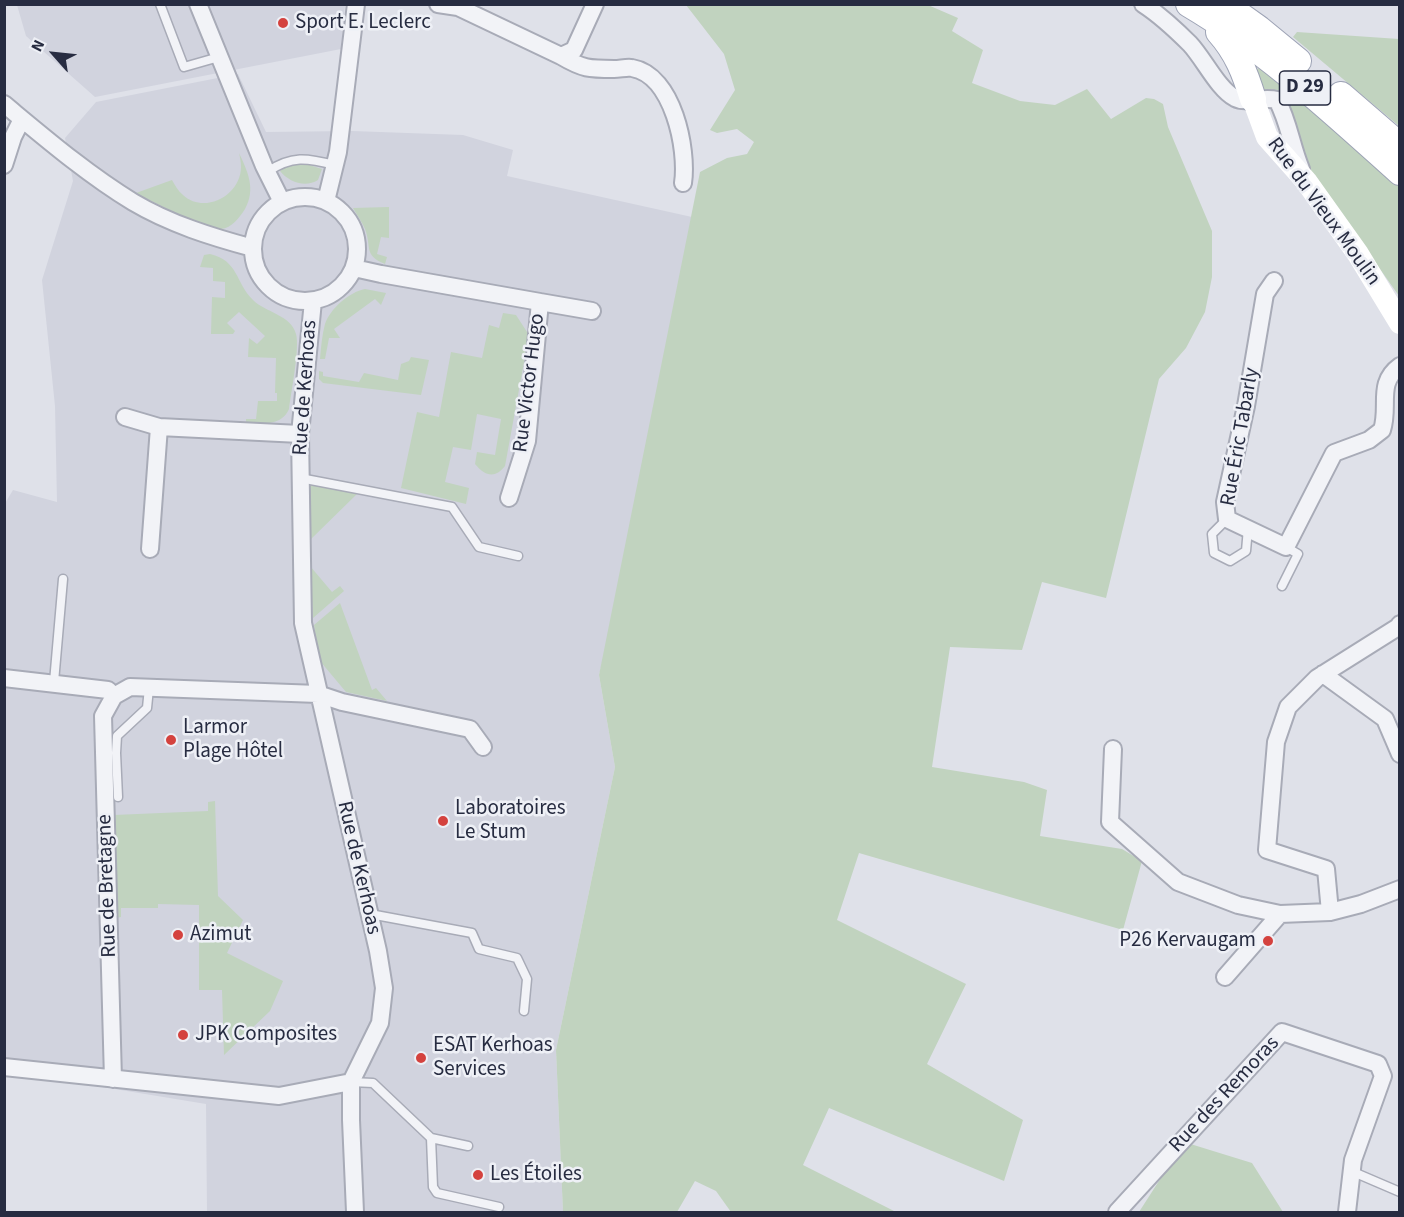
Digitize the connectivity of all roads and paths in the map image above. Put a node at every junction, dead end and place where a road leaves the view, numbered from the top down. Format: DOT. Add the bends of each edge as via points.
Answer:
graph roads {
  1 [pos="160,4"];
  2 [pos="198,4"];
  3 [pos="356,4"];
  4 [pos="438,4"];
  5 [pos="595,4"];
  6 [pos="1143,4"];
  7 [pos="1206,7"];
  8 [pos="561,56"];
  9 [pos="219,57"];
  10 [pos="1253,99"];
  11 [pos="4,104"];
  12 [pos="22,119"];
  13 [pos="1400,146"];
  14 [pos="4,165"];
  15 [pos="335,165"];
  16 [pos="267,172"];
  17 [pos="1400,172"];
  18 [pos="683,183"];
  19 [pos="326,201"];
  20 [pos="282,202"];
  21 [pos="253,248"];
  22 [pos="354,268"];
  23 [pos="1274,281"];
  24 [pos="313,301"];
  25 [pos="540,302"];
  26 [pos="592,311"];
  27 [pos="1400,323"];
  28 [pos="1400,366"];
  29 [pos="125,417"];
  30 [pos="159,427"];
  31 [pos="300,434"];
  32 [pos="300,478"];
  33 [pos="509,498"];
  34 [pos="1227,519"];
  35 [pos="1248,528"];
  36 [pos="1286,547"];
  37 [pos="150,549"];
  38 [pos="518,556"];
  39 [pos="63,579"];
  40 [pos="1282,586"];
  41 [pos="1400,624"];
  42 [pos="1323,674"];
  43 [pos="4,678"];
  44 [pos="54,682"];
  45 [pos="149,688"];
  46 [pos="318,694"];
  47 [pos="114,696"];
  48 [pos="483,747"];
  49 [pos="1113,749"];
  50 [pos="1400,754"];
  51 [pos="118,797"];
  52 [pos="1400,889"];
  53 [pos="1330,912"];
  54 [pos="370,914"];
  55 [pos="1280,914"];
  56 [pos="1225,977"];
  57 [pos="524,1011"];
  58 [pos="4,1067"];
  59 [pos="113,1079"];
  60 [pos="351,1082"];
  61 [pos="431,1138"];
  62 [pos="468,1146"];
  63 [pos="1351,1171"];
  64 [pos="1400,1192"];
  65 [pos="499,1207"];
  66 [pos="355,1212"];
  67 [pos="1117,1212"];
  68 [pos="1347,1212"];
  1 -- 9 [label="lane" via="184,67"];
  2 -- 9 [label="street"];
  3 -- 15 [label="street"];
  4 -- 8 [label="street" via="458,7"];
  5 -- 8 [label="street" via="574,50"];
  6 -- 10 [label="street" via="1190,44 1235,98"];
  7 -- 10 [label="main road" via="1244,69"];
  7 -- 13 [label="main road, D 29" via="1285,50"];
  7 -- 17 [label="main road, D 29"];
  8 -- 18 [label="street" via="587,69 633,68 649,75 676,117 686,166"];
  9 -- 16 [label="street"];
  10 -- 27 [label="street, Rue du Vieux Moulin" via="1268,137 1306,181 1358,254"];
  11 -- 12 [label="street"];
  12 -- 14 [label="street"];
  12 -- 21 [label="street" via="90,174 134,203 180,225"];
  15 -- 16 [label="lane" via="294,159"];
  15 -- 19 [label="street"];
  16 -- 20 [label="street"];
  19 -- 20 [label="street" via="311,197"];
  19 -- 22 [label="street" via="344,214 355,233"];
  20 -- 21 [label="street" via="261,221"];
  21 -- 24 [label="street" via="256,266 278,294"];
  22 -- 24 [label="street" via="340,288"];
  22 -- 25 [label="street, Rue Victor Hugo"];
  23 -- 34 [label="street, Rue Éric Tabarly" via="1265,294 1225,502"];
  24 -- 31 [label="street, Rue de Kerhoas"];
  25 -- 26 [label="street, Rue Victor Hugo"];
  25 -- 33 [label="street, Rue Victor Hugo" via="527,441"];
  28 -- 36 [label="street" via="1386,379 1382,430 1369,440 1334,453"];
  29 -- 30 [label="street"];
  30 -- 31 [label="street"];
  30 -- 37 [label="street"];
  31 -- 32 [label="street, Rue de Kerhoas"];
  32 -- 38 [label="lane" via="452,507 479,547"];
  32 -- 46 [label="street, Rue de Kerhoas" via="303,623"];
  34 -- 35 [label="street, Rue Éric Tabarly"];
  34 -- 35 [label="lane" via="1212,534 1214,553 1230,561 1246,551"];
  35 -- 36 [label="street, Rue Éric Tabarly"];
  36 -- 40 [label="lane" via="1298,554"];
  39 -- 44 [label="lane"];
  41 -- 42 [label="street"];
  42 -- 50 [label="street" via="1385,719"];
  42 -- 53 [label="street" via="1288,707 1276,742 1267,850 1326,869"];
  43 -- 44 [label="street"];
  44 -- 47 [label="street" via="108,690"];
  45 -- 46 [label="street"];
  45 -- 47 [label="street" via="130,687"];
  45 -- 51 [label="lane" via="147,708 117,736"];
  46 -- 48 [label="street" via="470,729"];
  46 -- 54 [label="street, Rue de Kerhoas"];
  47 -- 59 [label="street, Rue de Bretagne" via="103,716"];
  49 -- 55 [label="street" via="1110,822 1178,882 1238,905"];
  52 -- 53 [label="street"];
  53 -- 55 [label="street"];
  54 -- 57 [label="lane" via="472,933 479,949 517,958 527,979"];
  54 -- 60 [label="street, Rue de Kerhoas" via="384,988 380,1023"];
  55 -- 56 [label="street"];
  58 -- 59 [label="street"];
  59 -- 60 [label="street" via="279,1096"];
  60 -- 61 [label="lane" via="373,1083"];
  60 -- 66 [label="street"];
  61 -- 62 [label="lane"];
  61 -- 65 [label="lane" via="436,1193"];
  63 -- 64 [label="lane"];
  63 -- 67 [label="street, Rue des Remoras" via="1383,1076 1378,1064 1282,1032"];
  63 -- 68 [label="street, Rue des Remoras"];
}
